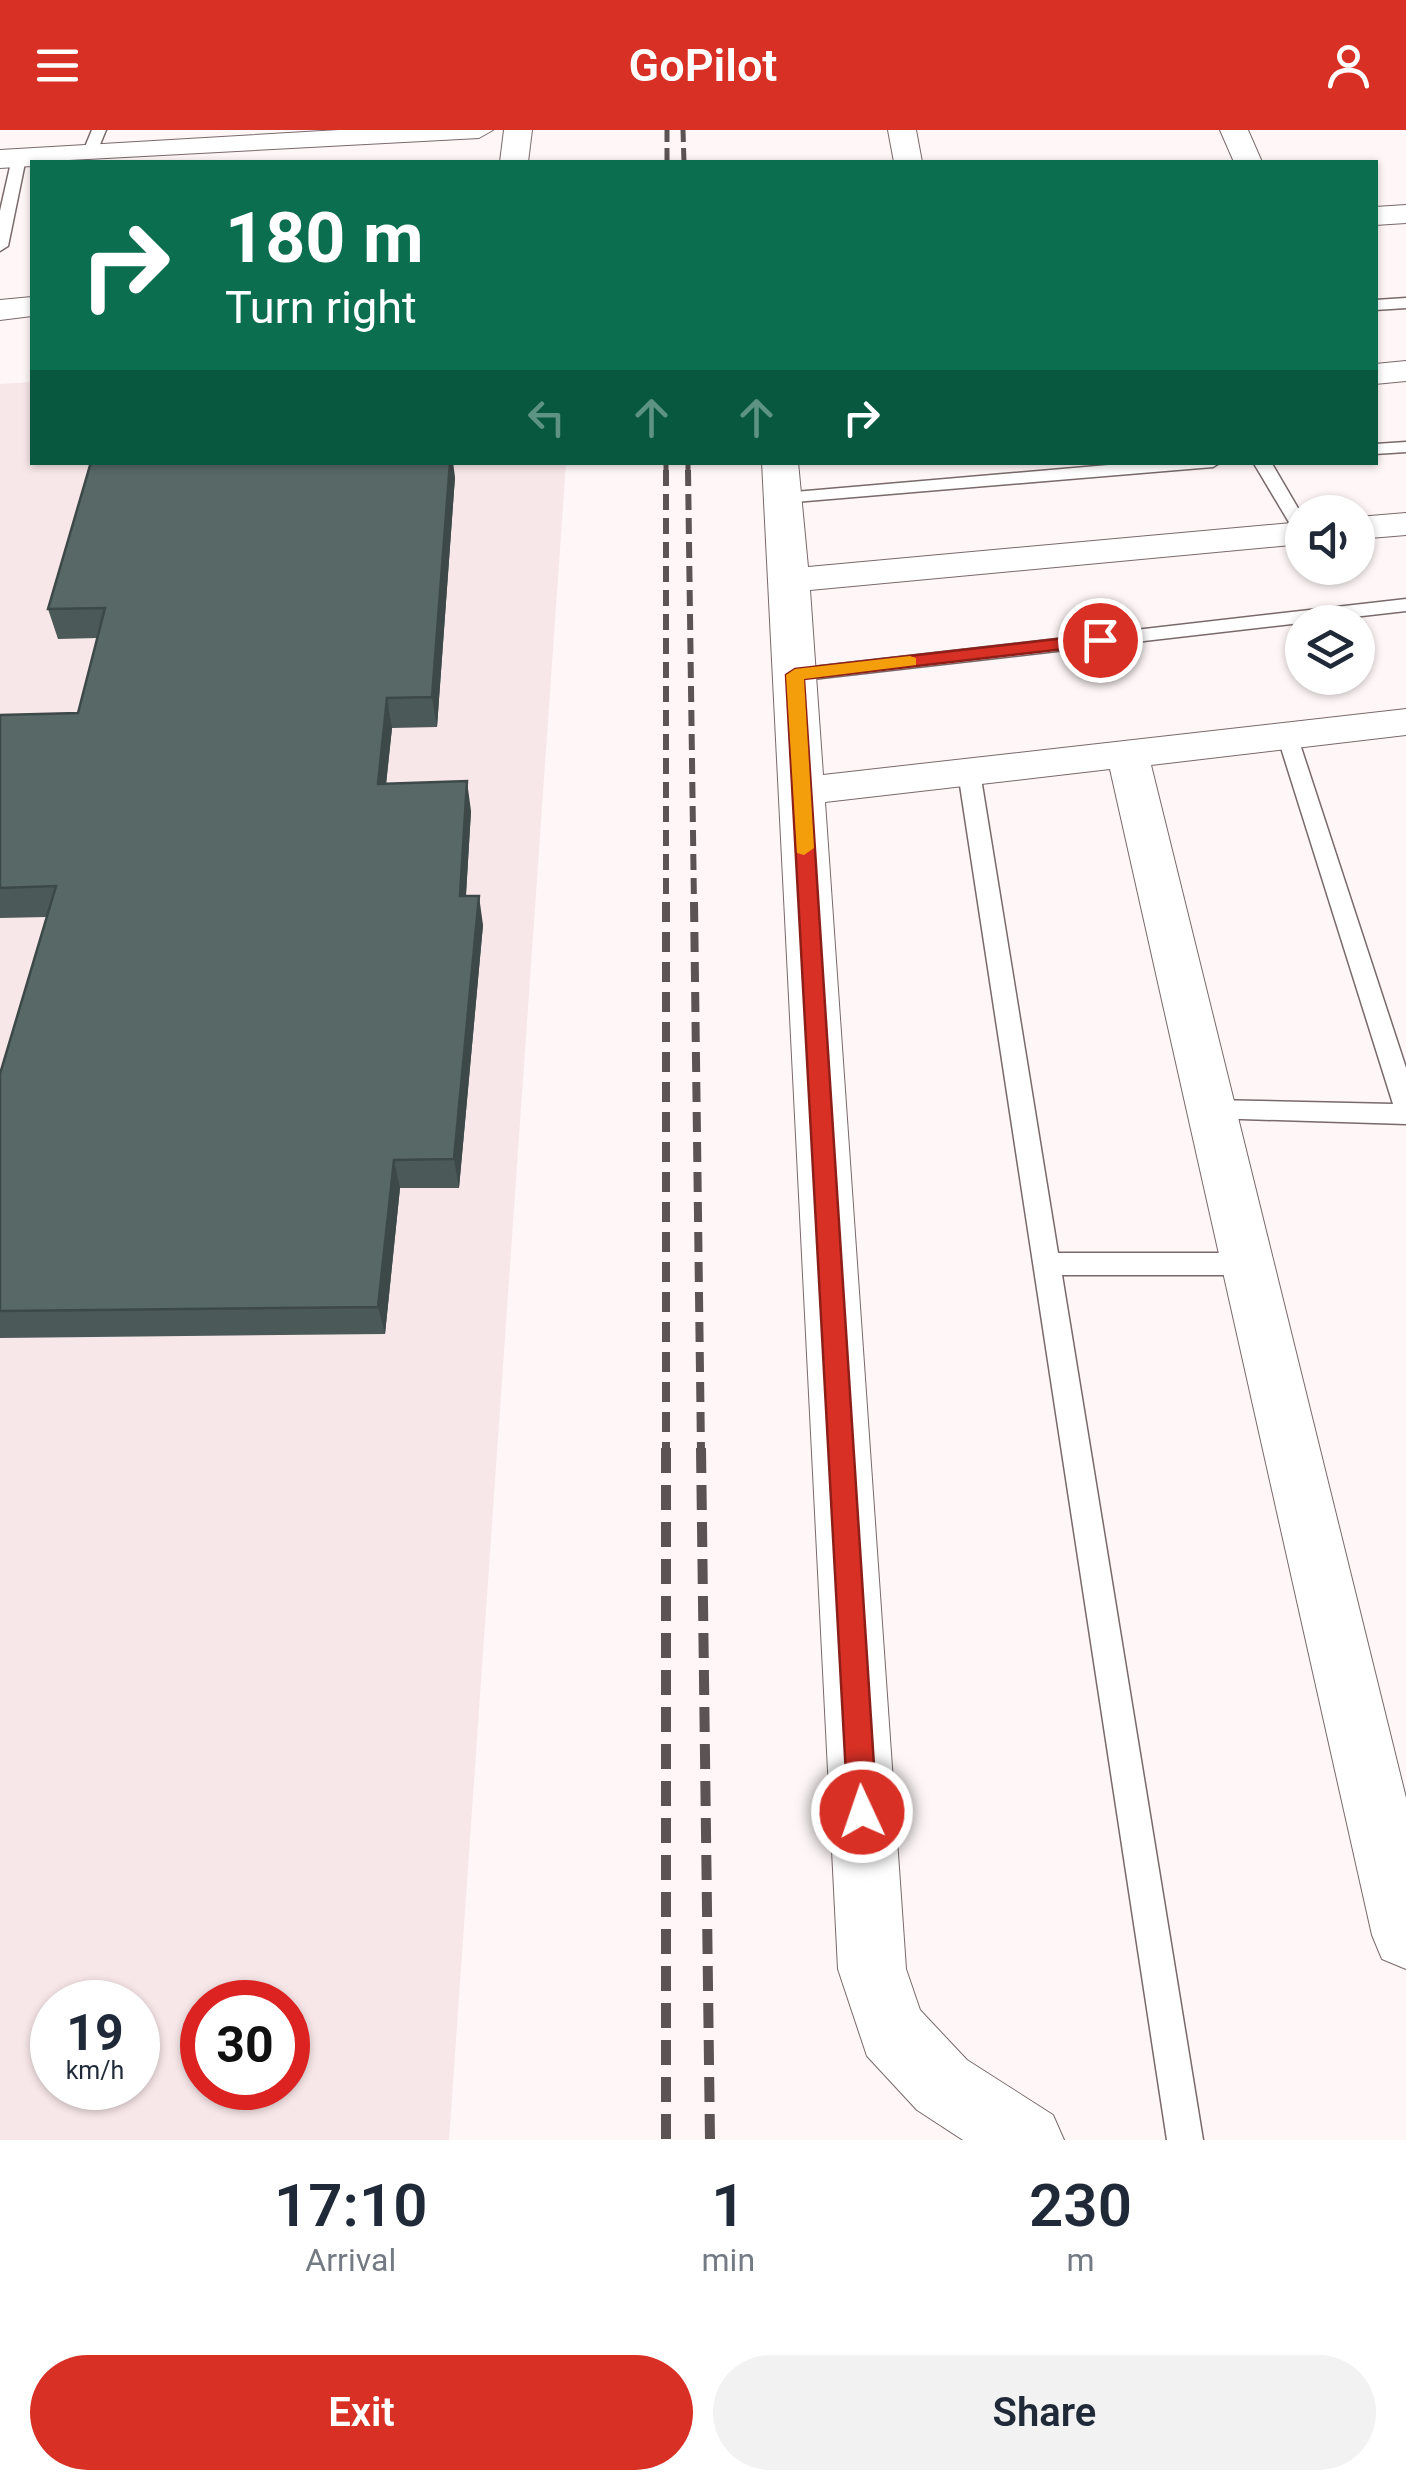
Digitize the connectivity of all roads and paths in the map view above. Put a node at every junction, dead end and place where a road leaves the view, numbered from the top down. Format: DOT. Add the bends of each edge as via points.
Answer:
graph roads {
  1 [pos="479,130"];
  2 [pos="518,130"];
  3 [pos="902,130"];
  4 [pos="1234,130"];
  5 [pos="362,134"];
  6 [pos="230,138"];
  7 [pos="94,142"];
  8 [pos="9,158"];
  9 [pos="514,160"];
  10 [pos="908,160"];
  11 [pos="1247,160"];
  12 [pos="1406,214"];
  13 [pos="1378,216"];
  14 [pos="8,218"];
  15 [pos="1406,241"];
  16 [pos="1378,243"];
  17 [pos="0,246"];
  18 [pos="30,278"];
  19 [pos="0,280"];
  20 [pos="1406,303"];
  21 [pos="1378,306"];
  22 [pos="30,307"];
  23 [pos="0,310"];
  24 [pos="1406,371"];
  25 [pos="1378,374"];
  26 [pos="1406,447"];
  27 [pos="1378,449"];
  28 [pos="1141,465"];
  29 [pos="1264,465"];
  30 [pos="781,480"];
  31 [pos="1285,502"];
  32 [pos="1406,524"];
  33 [pos="1375,527"];
  34 [pos="1285,533"];
  35 [pos="790,580"];
  36 [pos="1406,605"];
  37 [pos="795,675"];
  38 [pos="1406,722"];
  39 [pos="1287,735"];
  40 [pos="1128,753"];
  41 [pos="969,772"];
  42 [pos="800,790"];
  43 [pos="1406,1106"];
  44 [pos="1211,1109"];
  45 [pos="1406,1114"];
  46 [pos="1047,1264"];
  47 [pos="1248,1264"];
  48 [pos="1406,1935"];
  49 [pos="1028,2140"];
  50 [pos="1185,2140"];
  1 -- 5 [label="street"];
  2 -- 9 [label="street"];
  3 -- 10 [label="street"];
  4 -- 11 [label="street"];
  5 -- 6 [label="street"];
  6 -- 7 [label="street"];
  7 -- 8 [label="street"];
  8 -- 14 [label="lane"];
  12 -- 13 [label="street"];
  14 -- 17 [label="lane"];
  15 -- 16 [label="street"];
  18 -- 19 [label="street"];
  20 -- 21 [label="lane"];
  22 -- 23 [label="street"];
  24 -- 25 [label="street"];
  26 -- 27 [label="lane"];
  28 -- 30 [label="lane"];
  29 -- 31 [label="lane"];
  30 -- 35 [label="street"];
  32 -- 33 [label="street"];
  34 -- 35 [label="street"];
  35 -- 37 [label="street"];
  36 -- 37 [label="lane"];
  37 -- 42 [label="street"];
  38 -- 39 [label="street"];
  39 -- 40 [label="street"];
  39 -- 43 [label="lane"];
  40 -- 41 [label="street"];
  40 -- 44 [label="street"];
  41 -- 42 [label="street"];
  41 -- 46 [label="lane"];
  42 -- 49 [label="street" via="872,1969 892,2031 942,2085"];
  44 -- 45 [label="lane"];
  44 -- 47 [label="street"];
  46 -- 47 [label="lane"];
  46 -- 50 [label="lane"];
  47 -- 48 [label="street"];
}
